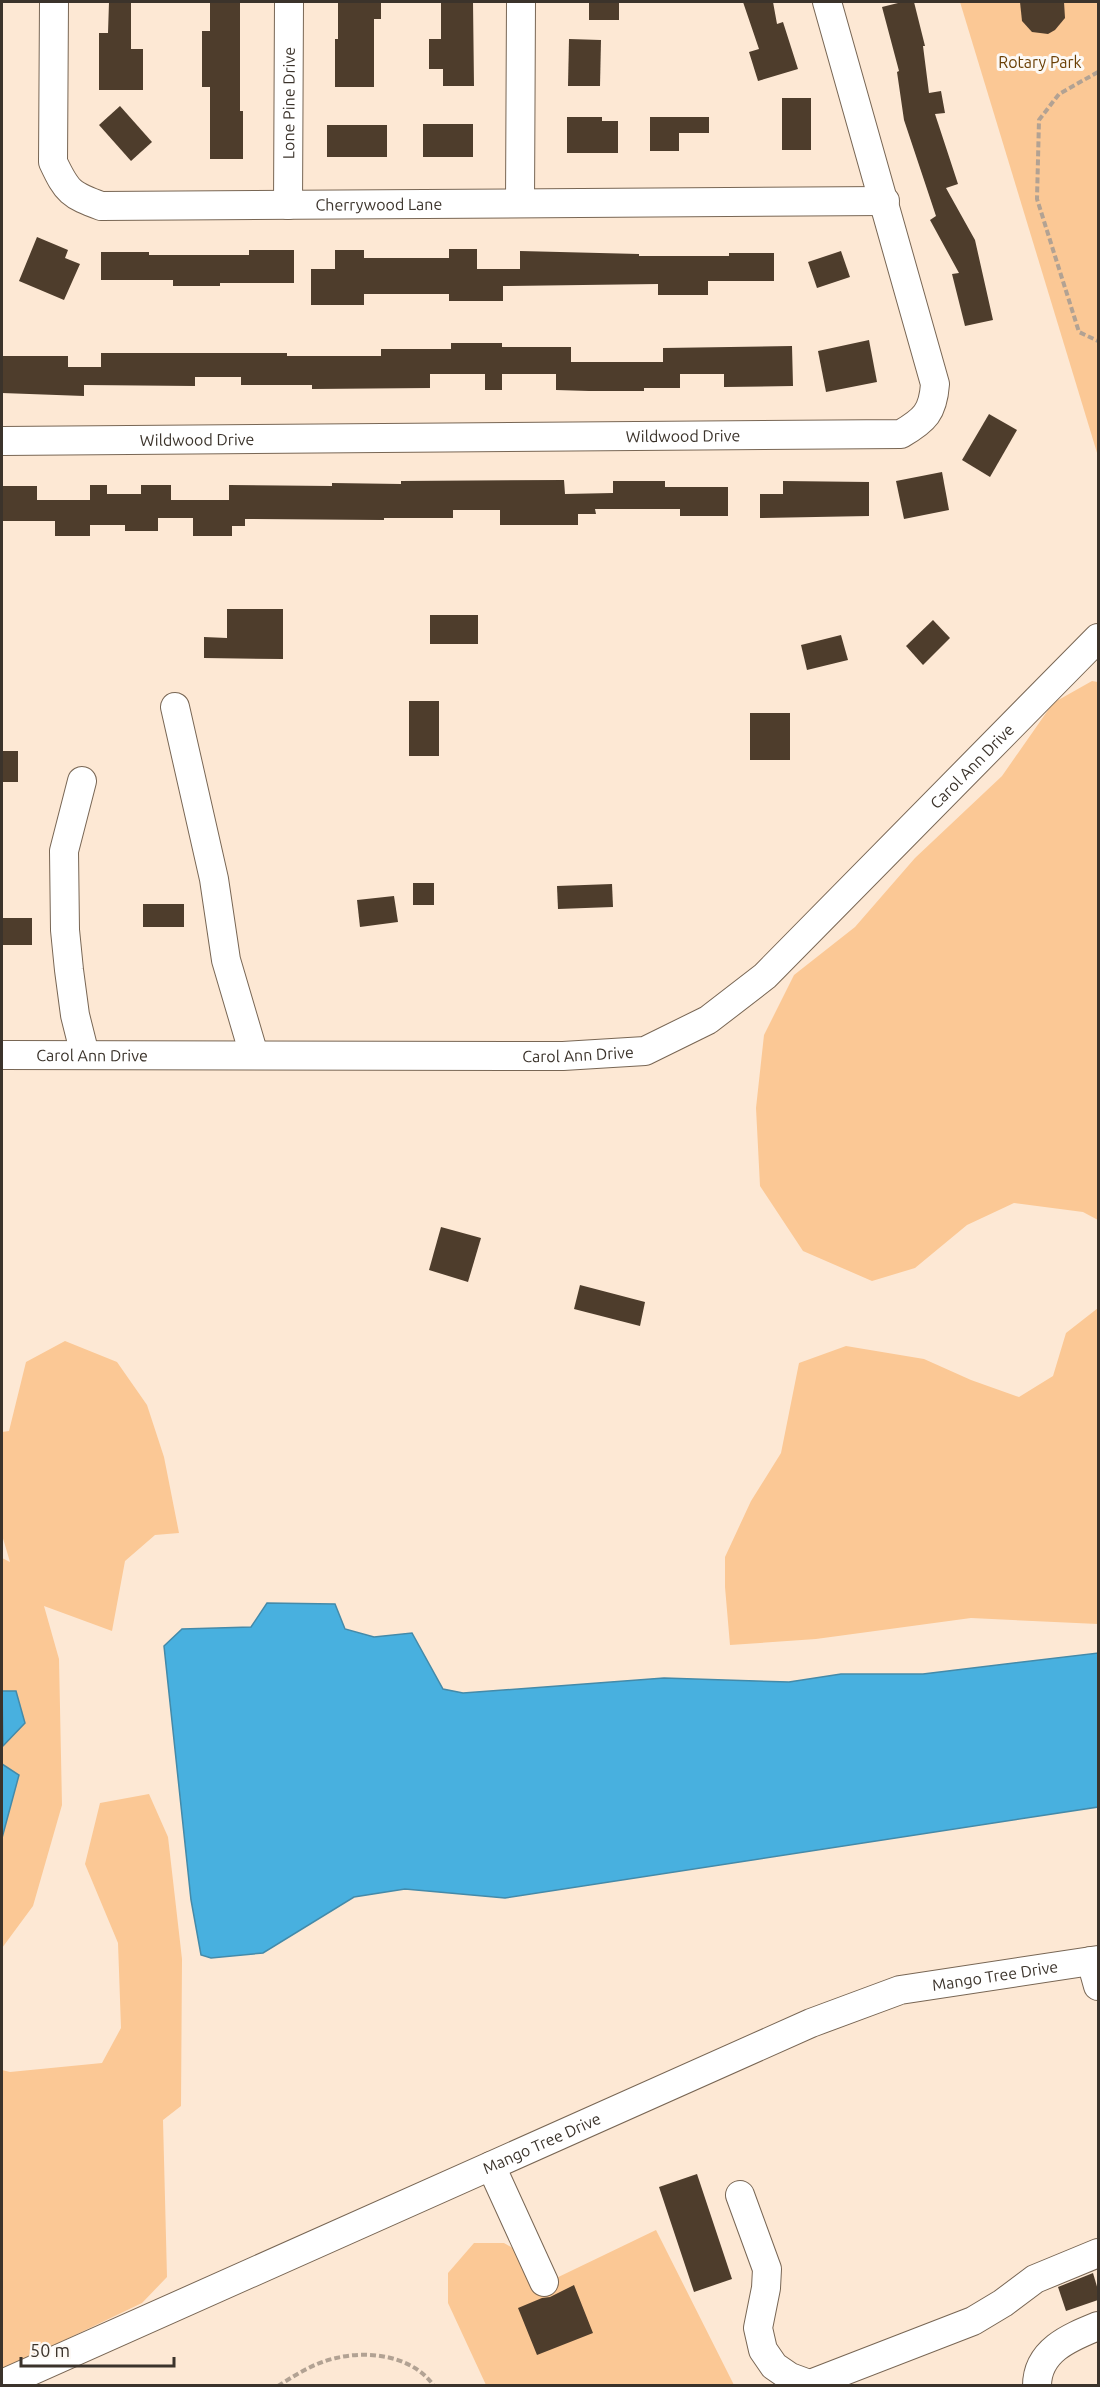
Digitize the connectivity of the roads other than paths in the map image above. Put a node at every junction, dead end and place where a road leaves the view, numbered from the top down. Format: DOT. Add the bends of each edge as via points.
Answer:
graph roads {
  1 [pos="54,2"];
  2 [pos="288,2"];
  3 [pos="521,2"];
  4 [pos="827,2"];
  5 [pos="885,201"];
  6 [pos="520,203"];
  7 [pos="288,205"];
  8 [pos="2,441"];
  9 [pos="1098,638"];
  10 [pos="175,707"];
  11 [pos="82,781"];
  12 [pos="2,1055"];
  13 [pos="86,1055"];
  14 [pos="254,1055"];
  15 [pos="1096,1969"];
  16 [pos="492,2166"];
  17 [pos="740,2195"];
  18 [pos="1098,2253"];
  19 [pos="544,2282"];
  20 [pos="1098,2326"];
  21 [pos="2,2384"];
  22 [pos="807,2385"];
  23 [pos="1037,2385"];
  1 -- 7 [label="street, Cherrywood Lane" via="53,162 64,185 77,197 101,206"];
  2 -- 7 [label="street, Lone Pine Drive"];
  3 -- 6 [label="street"];
  4 -- 5 [label="street, Wildwood Drive"];
  5 -- 6 [label="street, Cherrywood Lane"];
  5 -- 8 [label="street, Wildwood Drive" via="935,384 933,402 922,422 901,434"];
  6 -- 7 [label="street, Cherrywood Lane"];
  9 -- 14 [label="street, Carol Ann Drive" via="765,976 708,1020 645,1051 563,1056"];
  10 -- 14 [label="street" via="214,879 226,960"];
  11 -- 13 [label="street" via="64,851 69,970"];
  12 -- 13 [label="street, Carol Ann Drive"];
  13 -- 14 [label="street, Carol Ann Drive"];
  15 -- 16 [label="street, Mango Tree Drive" via="900,1990 812,2023"];
  16 -- 19 [label="street"];
  16 -- 21 [label="street, Mango Tree Drive"];
  17 -- 22 [label="street" via="767,2269 758,2328 763,2350 774,2366"];
  18 -- 22 [label="street" via="1035,2279 974,2320"];
  20 -- 23 [label="street" via="1055,2347 1044,2361"];
}
